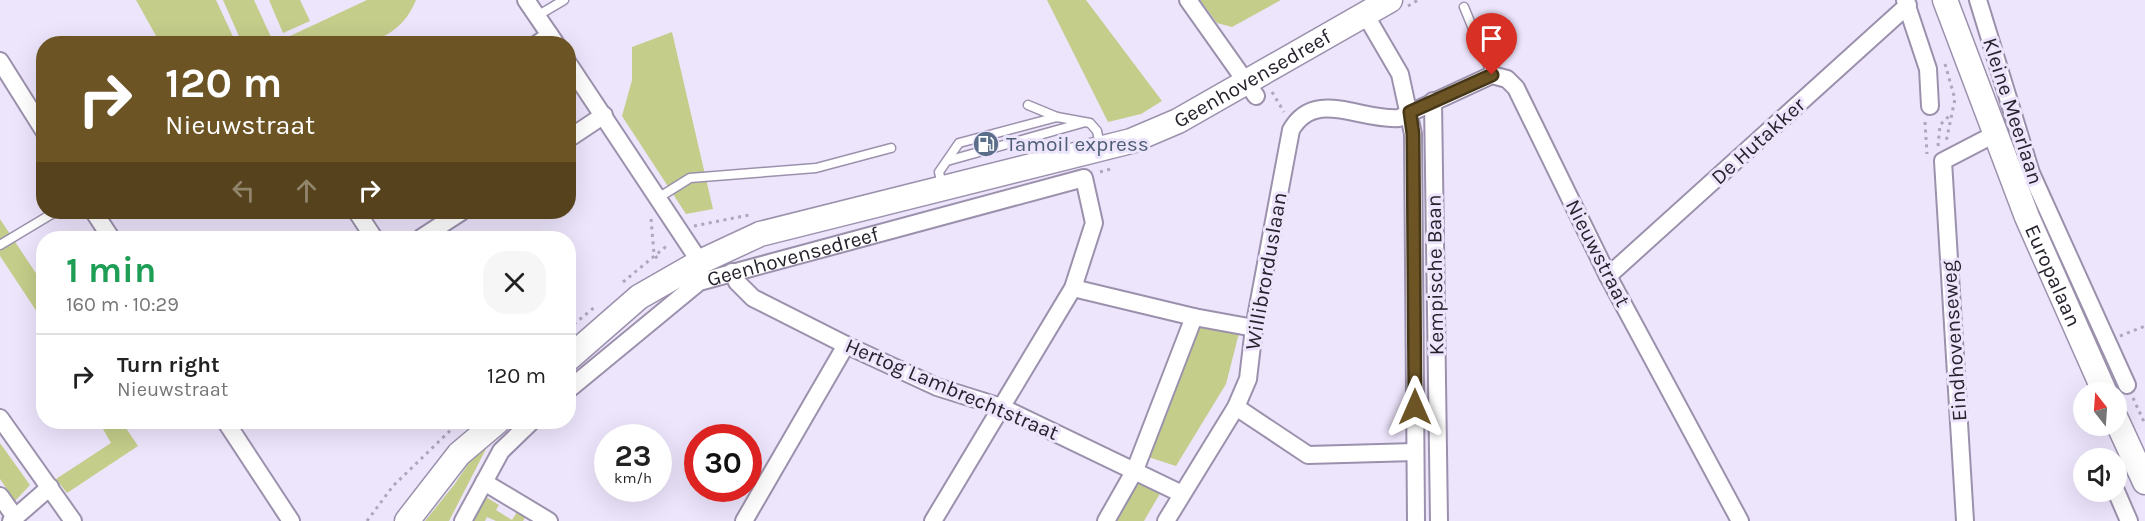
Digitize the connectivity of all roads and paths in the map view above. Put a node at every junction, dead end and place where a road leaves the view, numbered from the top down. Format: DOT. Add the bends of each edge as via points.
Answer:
graph roads {
  1 [pos="526,0"];
  2 [pos="564,0"];
  3 [pos="1188,0"];
  4 [pos="1390,0"];
  5 [pos="1945,0"];
  6 [pos="1978,0"];
  7 [pos="1906,3"];
  8 [pos="1464,7"];
  9 [pos="1365,14"];
  10 [pos="537,16"];
  11 [pos="546,36"];
  12 [pos="0,61"];
  13 [pos="576,75"];
  14 [pos="1492,75"];
  15 [pos="1257,89"];
  16 [pos="1433,101"];
  17 [pos="1028,105"];
  18 [pos="1930,106"];
  19 [pos="1410,112"];
  20 [pos="604,115"];
  21 [pos="1057,117"];
  22 [pos="36,118"];
  23 [pos="1086,122"];
  24 [pos="1293,127"];
  25 [pos="576,134"];
  26 [pos="1995,134"];
  27 [pos="891,148"];
  28 [pos="1101,149"];
  29 [pos="947,161"];
  30 [pos="1943,161"];
  31 [pos="943,189"];
  32 [pos="656,194"];
  33 [pos="43,219"];
  34 [pos="450,219"];
  35 [pos="432,231"];
  36 [pos="0,245"];
  37 [pos="696,255"];
  38 [pos="664,267"];
  39 [pos="732,272"];
  40 [pos="1608,276"];
  41 [pos="1073,288"];
  42 [pos="639,297"];
  43 [pos="1194,317"];
  44 [pos="2145,326"];
  45 [pos="1254,328"];
  46 [pos="2107,340"];
  47 [pos="846,345"];
  48 [pos="576,352"];
  49 [pos="2100,382"];
  50 [pos="2126,382"];
  51 [pos="576,383"];
  52 [pos="2127,385"];
  53 [pos="1000,407"];
  54 [pos="1236,407"];
  55 [pos="0,418"];
  56 [pos="2145,424"];
  57 [pos="231,429"];
  58 [pos="452,429"];
  59 [pos="488,429"];
  60 [pos="524,429"];
  61 [pos="2124,436"];
  62 [pos="1416,452"];
  63 [pos="1135,470"];
  64 [pos="484,482"];
  65 [pos="2145,482"];
  66 [pos="50,486"];
  67 [pos="1182,494"];
  68 [pos="0,496"];
  69 [pos="2121,502"];
  70 [pos="406,518"];
  71 [pos="13,519"];
  72 [pos="73,521"];
  73 [pos="291,521"];
  74 [pos="367,521"];
  75 [pos="463,521"];
  76 [pos="549,521"];
  77 [pos="744,521"];
  78 [pos="933,521"];
  79 [pos="1106,521"];
  80 [pos="1166,521"];
  81 [pos="1416,521"];
  82 [pos="1439,521"];
  83 [pos="1740,521"];
  84 [pos="1965,521"];
  85 [pos="2129,521"];
  1 -- 10 [label="street"];
  2 -- 10 [label="lane"];
  3 -- 15 [label="street"];
  4 -- 9 [label="street, Geenhovensedreef"];
  5 -- 26 [label="street"];
  6 -- 46 [label="street, Kleine Meerlaan" via="2031,173"];
  7 -- 18 [label="street" via="1928,69"];
  7 -- 40 [label="street, De Hutakker"];
  8 -- 14 [label="lane"];
  9 -- 15 [label="street, Geenhovensedreef"];
  9 -- 19 [label="street" via="1400,74"];
  10 -- 11 [label="street"];
  12 -- 22 [label="street"];
  13 -- 20 [label="street"];
  14 -- 16 [label="street"];
  14 -- 40 [label="street, Nieuwstraat" via="1508,79 1516,88"];
  15 -- 24 [label="path"];
  15 -- 28 [label="street, Geenhovensedreef" via="1131,141"];
  16 -- 19 [label="street"];
  16 -- 82 [label="street, Kempische Baan"];
  17 -- 21 [label="lane"];
  18 -- 30 [label="path" via="1925,116 1928,161"];
  19 -- 24 [label="street" via="1386,119 1320,107 1299,116"];
  19 -- 62 [label="street"];
  20 -- 25 [label="street"];
  20 -- 32 [label="street"];
  21 -- 23 [label="lane"];
  21 -- 29 [label="lane" via="959,143"];
  23 -- 28 [label="lane" via="1096,131"];
  23 -- 29 [label="lane"];
  24 -- 45 [label="street, Willibrorduslaan"];
  26 -- 30 [label="street"];
  26 -- 49 [label="street, Europalaan" via="2043,256"];
  27 -- 32 [label="lane" via="816,168 690,178"];
  28 -- 31 [label="street, Geenhovensedreef"];
  29 -- 31 [label="lane" via="939,172"];
  30 -- 30 [label="path" via="1946,137 1951,114 1937,133"];
  30 -- 84 [label="street, Eindhovenseweg"];
  31 -- 37 [label="street, Geenhovensedreef" via="760,234"];
  32 -- 37 [label="street"];
  32 -- 38 [label="path" via="651,217 654,254"];
  33 -- 36 [label="lane"];
  34 -- 35 [label="street"];
  37 -- 38 [label="street, Geenhovensedreef"];
  37 -- 42 [label="street, Geenhovensedreef"];
  38 -- 42 [label="street, Geenhovensedreef"];
  39 -- 41 [label="street, Geenhovensedreef" via="1084,178 1094,223"];
  39 -- 47 [label="street, Hertog Lambrechtstraat" via="753,298"];
  39 -- 51 [label="street, Geenhovensedreef" via="699,282"];
  40 -- 83 [label="street, Nieuwstraat"];
  41 -- 43 [label="street"];
  41 -- 53 [label="street"];
  42 -- 48 [label="street, Geenhovensedreef"];
  43 -- 45 [label="street"];
  43 -- 63 [label="street"];
  44 -- 46 [label="path"];
  45 -- 54 [label="street, Willibrorduslaan" via="1248,379"];
  46 -- 50 [label="street, Kleine Meerlaan"];
  47 -- 53 [label="street, Hertog Lambrechtstraat" via="937,387"];
  47 -- 77 [label="street"];
  52 -- 56 [label="path"];
  53 -- 63 [label="street, Hertog Lambrechtstraat"];
  53 -- 78 [label="street"];
  54 -- 62 [label="street" via="1308,455"];
  54 -- 67 [label="street, Willibrorduslaan"];
  55 -- 66 [label="street"];
  57 -- 73 [label="street"];
  58 -- 74 [label="path" via="393,486"];
  59 -- 70 [label="street" via="459,454"];
  60 -- 64 [label="street" via="501,451"];
  61 -- 65 [label="street"];
  62 -- 81 [label="street"];
  63 -- 67 [label="street, Hertog Lambrechtstraat"];
  63 -- 79 [label="street"];
  64 -- 75 [label="street"];
  64 -- 76 [label="street"];
  66 -- 71 [label="street"];
  66 -- 72 [label="street"];
  67 -- 80 [label="street, Willibrorduslaan"];
  68 -- 71 [label="street"];
  69 -- 85 [label="street"];
}
